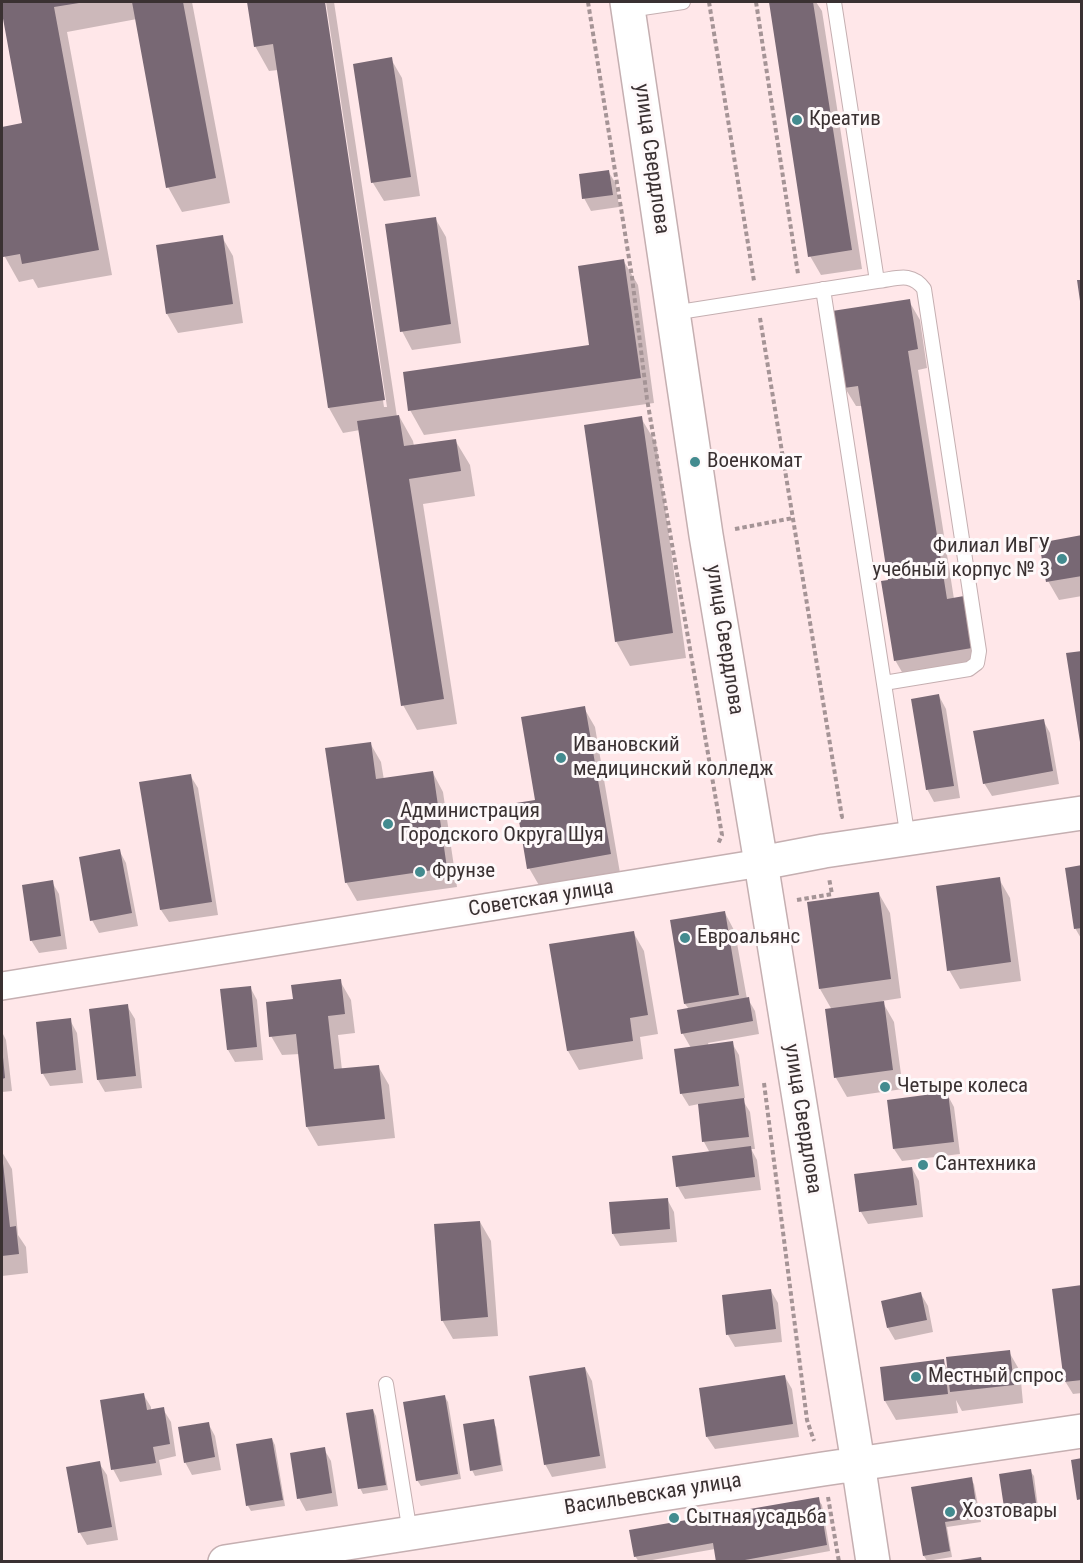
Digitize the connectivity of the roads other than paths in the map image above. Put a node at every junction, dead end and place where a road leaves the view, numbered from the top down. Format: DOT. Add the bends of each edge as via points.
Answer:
graph roads {
  1 [pos="683,2"];
  2 [pos="834,2"];
  3 [pos="628,6"];
  4 [pos="877,281"];
  5 [pos="823,289"];
  6 [pos="673,313"];
  7 [pos="884,683"];
  8 [pos="1082,813"];
  9 [pos="908,839"];
  10 [pos="761,863"];
  11 [pos="2,986"];
  12 [pos="386,1384"];
  13 [pos="1082,1431"];
  14 [pos="858,1463"];
  15 [pos="410,1533"];
  16 [pos="225,1562"];
  17 [pos="873,1562"];
  1 -- 3 [label="lane"];
  2 -- 4 [label="lane"];
  3 -- 6 [label="main road, улица Свердлова"];
  4 -- 5 [label="lane"];
  4 -- 7 [label="lane" via="908,277 924,289 979,651 979,658 969,669"];
  5 -- 6 [label="lane"];
  5 -- 7 [label="lane"];
  6 -- 10 [label="main road, улица Свердлова"];
  7 -- 9 [label="lane"];
  8 -- 9 [label="main road, Советская улица"];
  9 -- 10 [label="main road, Советская улица"];
  10 -- 11 [label="street, Советская улица"];
  10 -- 14 [label="main road, улица Свердлова"];
  12 -- 15 [label="lane"];
  13 -- 14 [label="main road, Васильевская улица"];
  14 -- 15 [label="main road, Васильевская улица"];
  14 -- 17 [label="main road, улица Свердлова"];
  15 -- 16 [label="main road, Васильевская улица"];
}
